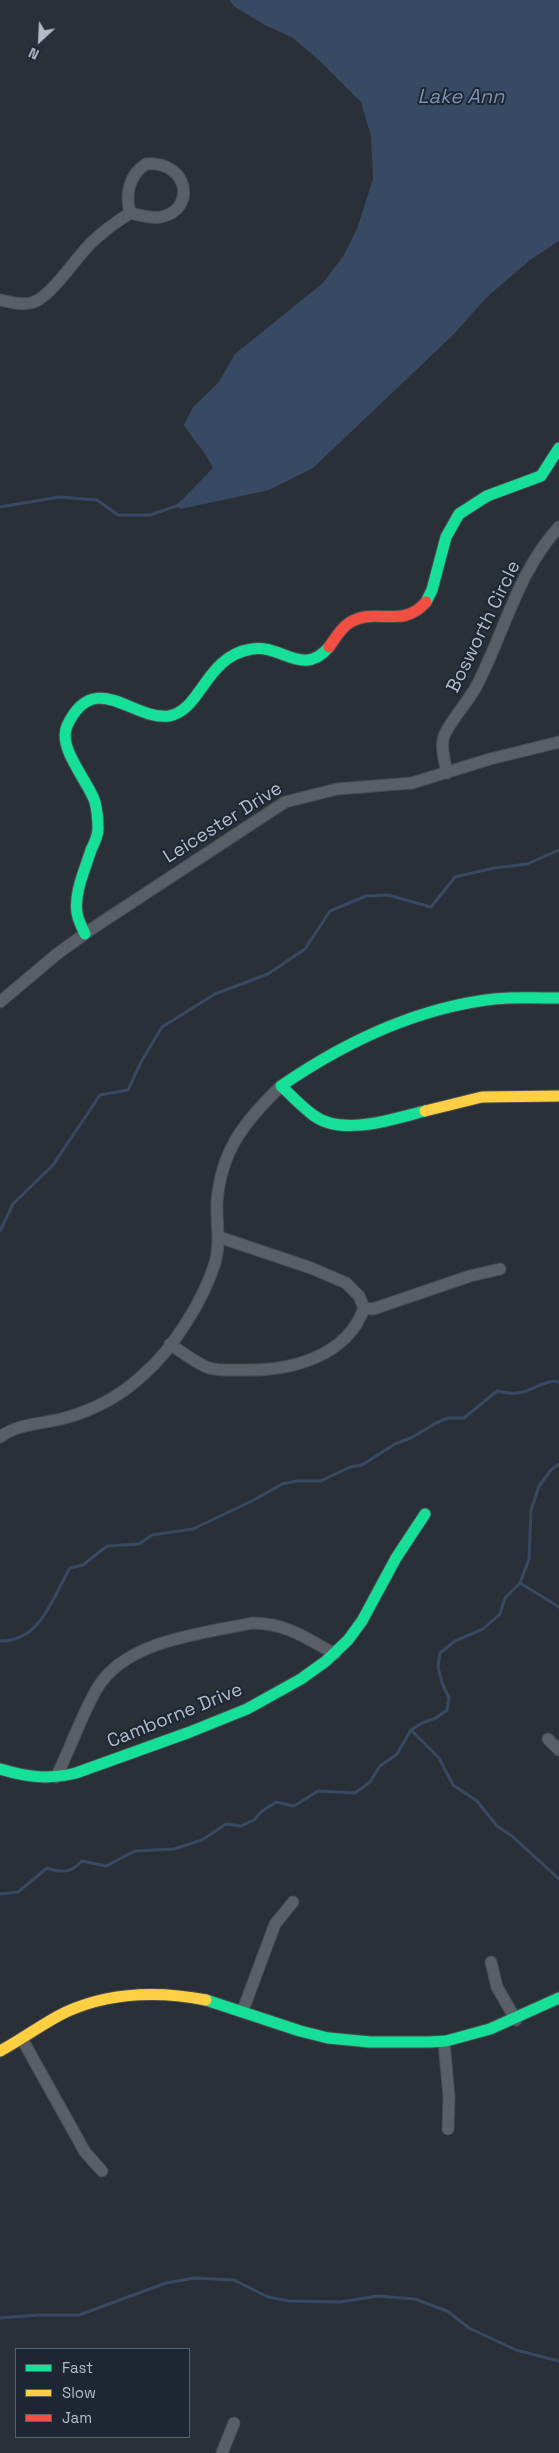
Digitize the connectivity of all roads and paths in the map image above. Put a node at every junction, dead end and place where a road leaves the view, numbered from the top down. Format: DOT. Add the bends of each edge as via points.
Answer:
graph roads {
  1 [pos="130,213"];
  2 [pos="0,300"];
  3 [pos="559,448"];
  4 [pos="559,527"];
  5 [pos="559,742"];
  6 [pos="447,773"];
  7 [pos="85,934"];
  8 [pos="559,998"];
  9 [pos="0,1002"];
  10 [pos="281,1086"];
  11 [pos="559,1096"];
  12 [pos="219,1237"];
  13 [pos="500,1269"];
  14 [pos="364,1308"];
  15 [pos="170,1344"];
  16 [pos="0,1437"];
  17 [pos="426,1514"];
  18 [pos="334,1654"];
  19 [pos="548,1739"];
  20 [pos="559,1750"];
  21 [pos="0,1769"];
  22 [pos="56,1777"];
  23 [pos="293,1902"];
  24 [pos="490,1962"];
  25 [pos="559,1998"];
  26 [pos="243,2010"];
  27 [pos="516,2020"];
  28 [pos="22,2038"];
  29 [pos="444,2042"];
  30 [pos="0,2051"];
  31 [pos="448,2129"];
  32 [pos="102,2172"];
  33 [pos="234,2423"];
  34 [pos="222,2453"];
  1 -- 1 [label="street" via="151,218 171,212 183,195 178,173 156,164 146,164 139,169 130,183 127,203"];
  1 -- 2 [label="street" via="91,243 51,290 36,302 24,304"];
  3 -- 7 [label="street" via="542,475 474,501 458,515 446,536 429,596 410,616 364,616 352,621 341,629 321,654 311,660 291,658 271,650 246,650 220,663 191,702 176,714 159,715 108,698 82,705 66,727 66,740 94,802 98,830 78,892 77,913"];
  4 -- 6 [label="street, Bosworth Circle" via="522,581 481,678 444,736"];
  5 -- 6 [label="street, Leicester Drive"];
  6 -- 7 [label="street, Leicester Drive" via="412,783 337,788 284,802"];
  7 -- 9 [label="street, Leicester Drive"];
  8 -- 10 [label="street" via="495,999 434,1011 369,1035 305,1069"];
  10 -- 11 [label="street" via="314,1116 341,1124 374,1124 482,1097"];
  10 -- 12 [label="street" via="253,1113 234,1141 221,1172 217,1204"];
  12 -- 14 [label="street" via="311,1268 346,1284 359,1296"];
  12 -- 15 [label="street" via="215,1262 204,1290"];
  13 -- 14 [label="street" via="461,1278 373,1309"];
  14 -- 15 [label="street" via="354,1329 341,1342 313,1358 288,1367 267,1370 210,1368"];
  15 -- 16 [label="street" via="145,1374 91,1410 35,1423"];
  17 -- 18 [label="street, Camborne Drive" via="397,1556 350,1638"];
  18 -- 22 [label="street, Camborne Drive" via="302,1679 220,1722 82,1771"];
  18 -- 22 [label="street" via="288,1628 270,1623 252,1623 146,1649 126,1658 99,1686"];
  19 -- 20 [label="street"];
  21 -- 22 [label="street, Camborne Drive" via="22,1776"];
  23 -- 26 [label="street" via="275,1924"];
  24 -- 27 [label="street" via="497,1987"];
  25 -- 27 [label="street"];
  26 -- 28 [label="street" via="199,1998 147,1994 100,2000 74,2008"];
  26 -- 29 [label="street" via="300,2031 350,2042"];
  27 -- 29 [label="street"];
  28 -- 30 [label="street"];
  28 -- 32 [label="street" via="85,2152"];
  29 -- 31 [label="street"];
  33 -- 34 [label="street"];
}
